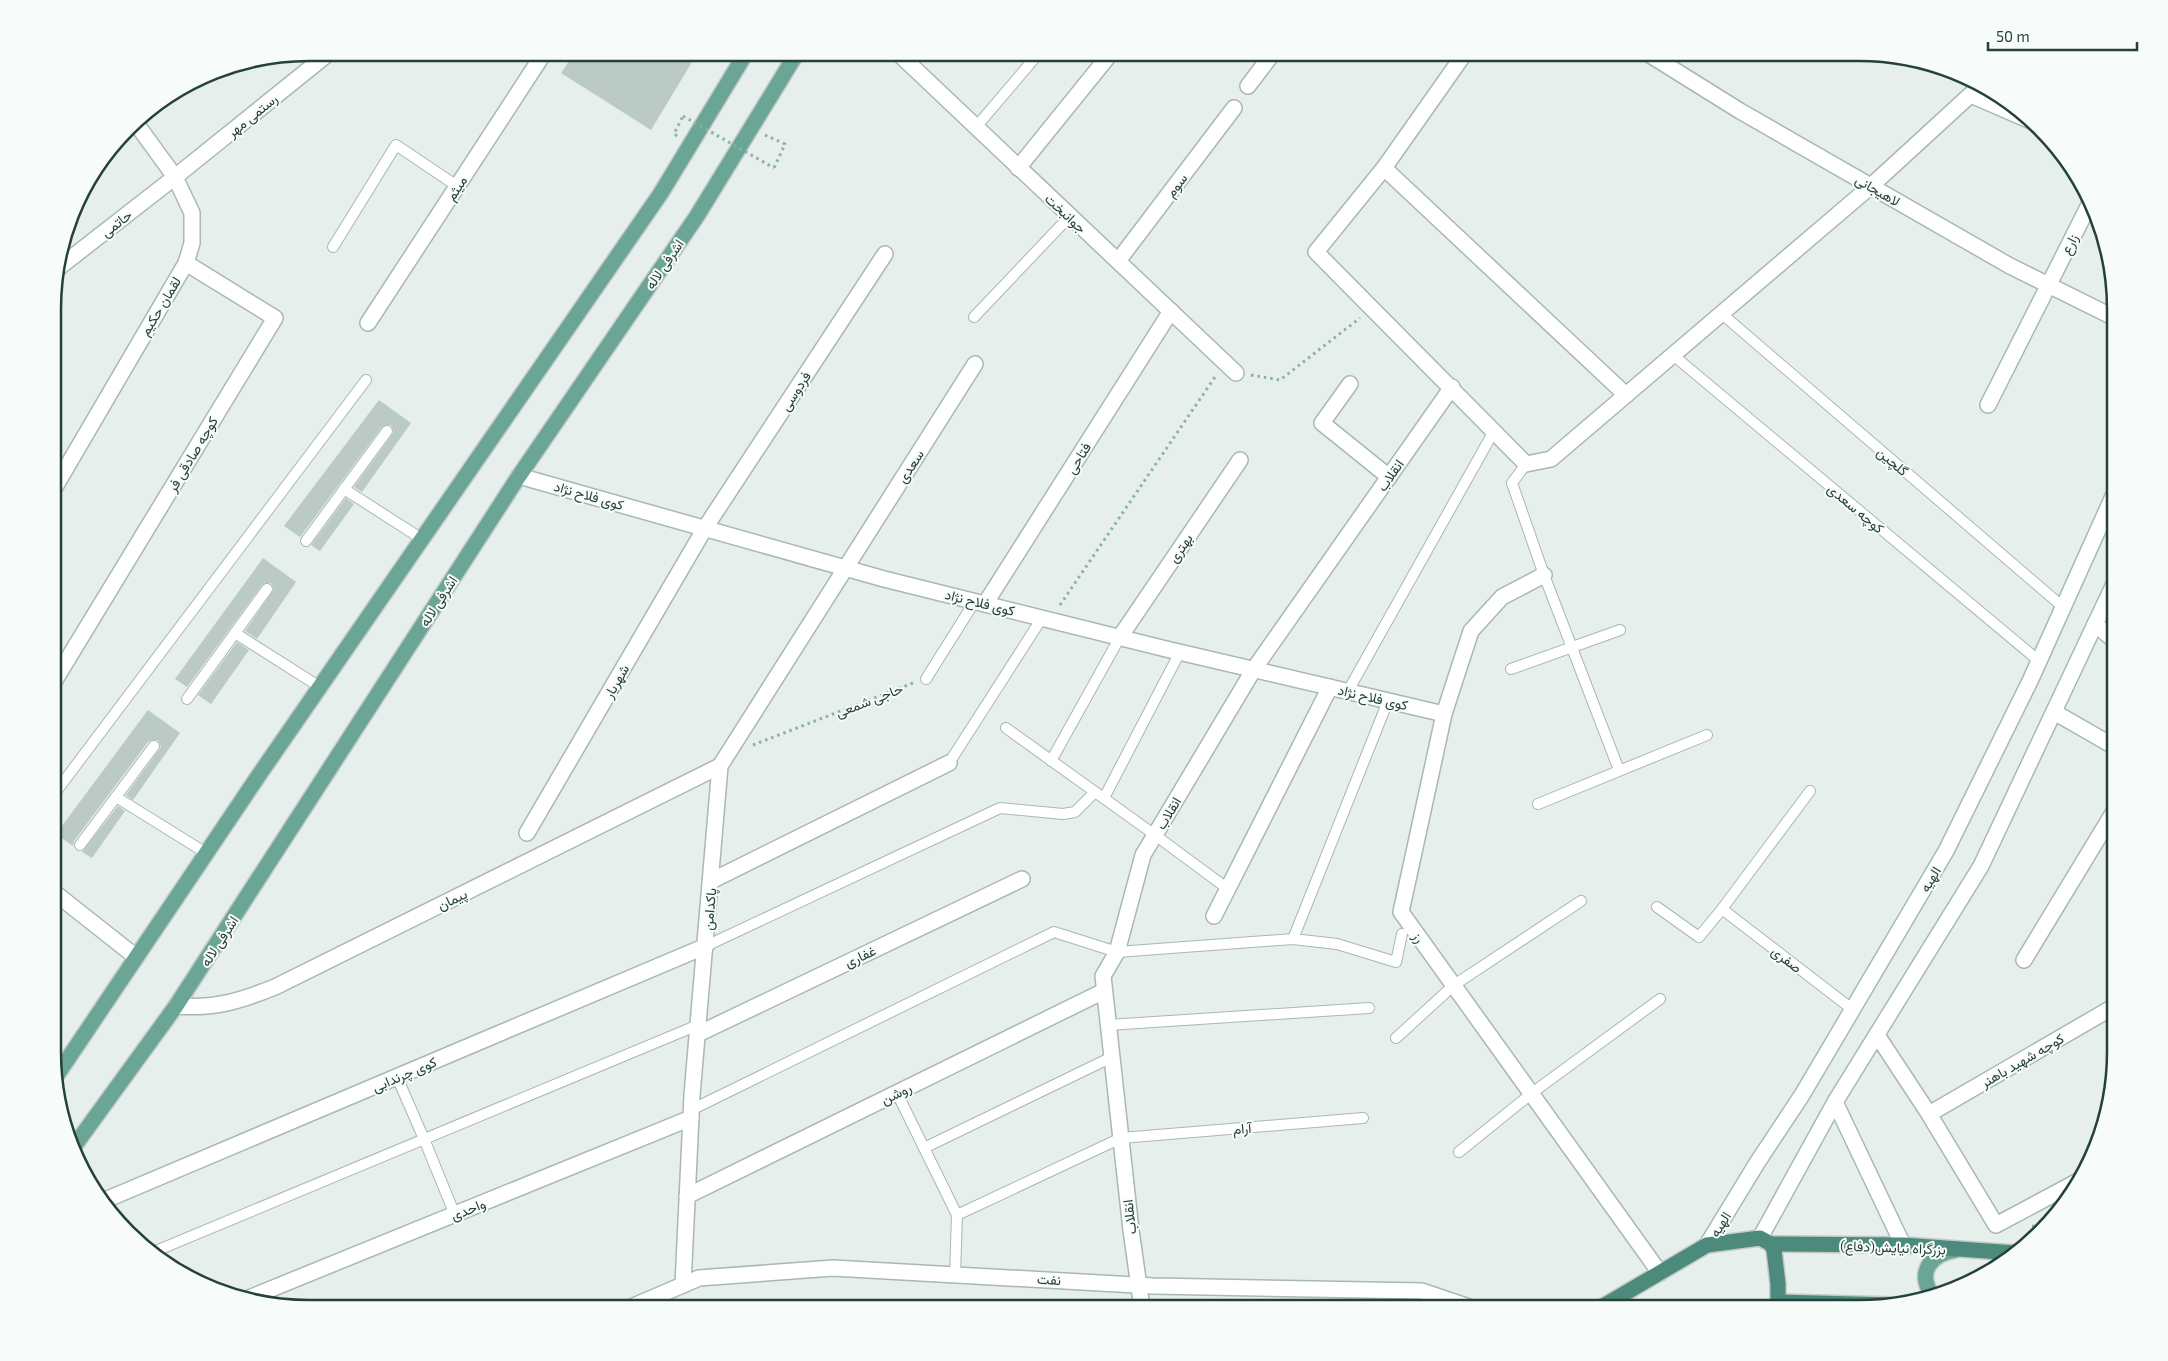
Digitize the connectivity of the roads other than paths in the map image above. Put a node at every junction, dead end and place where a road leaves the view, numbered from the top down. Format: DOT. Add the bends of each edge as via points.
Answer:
graph roads {
  1 [pos="318,61"];
  2 [pos="538,61"];
  3 [pos="741,61"];
  4 [pos="792,61"];
  5 [pos="907,61"];
  6 [pos="1032,61"];
  7 [pos="1104,61"];
  8 [pos="1266,61"];
  9 [pos="1459,61"];
  10 [pos="1662,61"];
  11 [pos="1248,86"];
  12 [pos="1975,90"];
  13 [pos="1988,97"];
  14 [pos="1234,108"];
  15 [pos="976,128"];
  16 [pos="140,129"];
  17 [pos="1018,168"];
  18 [pos="1384,168"];
  19 [pos="176,177"];
  20 [pos="457,186"];
  21 [pos="1871,186"];
  22 [pos="2086,210"];
  23 [pos="1070,216"];
  24 [pos="333,247"];
  25 [pos="885,254"];
  26 [pos="1118,261"];
  27 [pos="66,262"];
  28 [pos="186,263"];
  29 [pos="2048,285"];
  30 [pos="1171,311"];
  31 [pos="1722,314"];
  32 [pos="2107,314"];
  33 [pos="974,317"];
  34 [pos="368,323"];
  35 [pos="1673,355"];
  36 [pos="975,364"];
  37 [pos="1236,373"];
  38 [pos="366,380"];
  39 [pos="1350,384"];
  40 [pos="1452,387"];
  41 [pos="1626,396"];
  42 [pos="1988,405"];
  43 [pos="1494,430"];
  44 [pos="387,431"];
  45 [pos="1240,460"];
  46 [pos="1526,464"];
  47 [pos="519,476"];
  48 [pos="61,477"];
  49 [pos="1389,477"];
  50 [pos="344,489"];
  51 [pos="2107,510"];
  52 [pos="705,528"];
  53 [pos="422,540"];
  54 [pos="306,541"];
  55 [pos="844,568"];
  56 [pos="1544,575"];
  57 [pos="267,589"];
  58 [pos="2107,599"];
  59 [pos="980,602"];
  60 [pos="2064,607"];
  61 [pos="1046,619"];
  62 [pos="2095,624"];
  63 [pos="1620,630"];
  64 [pos="235,633"];
  65 [pos="2107,635"];
  66 [pos="1120,637"];
  67 [pos="1572,648"];
  68 [pos="1180,652"];
  69 [pos="2039,661"];
  70 [pos="1254,669"];
  71 [pos="1511,669"];
  72 [pos="61,670"];
  73 [pos="926,679"];
  74 [pos="320,686"];
  75 [pos="1330,687"];
  76 [pos="1348,691"];
  77 [pos="187,699"];
  78 [pos="1388,701"];
  79 [pos="2054,712"];
  80 [pos="1444,714"];
  81 [pos="1006,728"];
  82 [pos="1707,735"];
  83 [pos="2107,742"];
  84 [pos="154,746"];
  85 [pos="724,761"];
  86 [pos="1051,761"];
  87 [pos="949,763"];
  88 [pos="1619,770"];
  89 [pos="61,785"];
  90 [pos="1810,791"];
  91 [pos="1099,795"];
  92 [pos="116,797"];
  93 [pos="1538,804"];
  94 [pos="2107,823"];
  95 [pos="527,833"];
  96 [pos="1155,835"];
  97 [pos="80,845"];
  98 [pos="206,854"];
  99 [pos="1022,879"];
  100 [pos="711,881"];
  101 [pos="1228,890"];
  102 [pos="61,898"];
  103 [pos="1581,901"];
  104 [pos="1657,907"];
  105 [pos="1722,909"];
  106 [pos="1214,916"];
  107 [pos="1402,934"];
  108 [pos="1293,939"];
  109 [pos="706,946"];
  110 [pos="1117,952"];
  111 [pos="136,957"];
  112 [pos="2024,960"];
  113 [pos="1454,985"];
  114 [pos="1104,991"];
  115 [pos="1660,999"];
  116 [pos="176,1006"];
  117 [pos="1369,1008"];
  118 [pos="1852,1009"];
  119 [pos="2107,1011"];
  120 [pos="1108,1025"];
  121 [pos="698,1029"];
  122 [pos="1877,1035"];
  123 [pos="1396,1038"];
  124 [pos="1112,1058"];
  125 [pos="62,1068"];
  126 [pos="397,1077"];
  127 [pos="896,1093"];
  128 [pos="1532,1093"];
  129 [pos="1835,1102"];
  130 [pos="691,1114"];
  131 [pos="1929,1114"];
  132 [pos="1363,1118"];
  133 [pos="1120,1138"];
  134 [pos="424,1139"];
  135 [pos="78,1141"];
  136 [pos="924,1148"];
  137 [pos="1459,1152"];
  138 [pos="2067,1187"];
  139 [pos="687,1196"];
  140 [pos="109,1199"];
  141 [pos="454,1214"];
  142 [pos="957,1215"];
  143 [pos="1766,1241"];
  144 [pos="1707,1244"];
  145 [pos="1903,1245"];
  146 [pos="158,1249"];
  147 [pos="1957,1249"];
  148 [pos="2005,1252"];
  149 [pos="1660,1273"];
  150 [pos="955,1274"];
  151 [pos="1138,1284"];
  152 [pos="683,1285"];
  153 [pos="1928,1290"];
  154 [pos="258,1294"];
  155 [pos="648,1300"];
  156 [pos="1141,1300"];
  157 [pos="1448,1300"];
  158 [pos="1614,1300"];
  159 [pos="1776,1300"];
  1 -- 19 [label="street, رستمی مهر"];
  2 -- 20 [label="street, میثم"];
  3 -- 53 [label="main road" via="661,193"];
  4 -- 47 [label="main road, اشرفی لاله" via="697,216"];
  5 -- 15 [label="street, جوانبخت"];
  6 -- 15 [label="lane"];
  7 -- 17 [label="street"];
  8 -- 11 [label="street"];
  9 -- 18 [label="street"];
  10 -- 21 [label="street, لاهیجانی" via="1740,111"];
  12 -- 13 [label="street"];
  12 -- 21 [label="street"];
  14 -- 26 [label="street, سوم"];
  15 -- 17 [label="street, جوانبخت"];
  16 -- 19 [label="street, لقمان حکیم"];
  17 -- 23 [label="street, جوانبخت"];
  18 -- 40 [label="street" via="1316,252"];
  18 -- 41 [label="street"];
  19 -- 27 [label="street, حاتمی"];
  19 -- 28 [label="street, لقمان حکیم" via="192,214 192,243"];
  20 -- 24 [label="lane" via="396,145"];
  20 -- 34 [label="street, میثم"];
  21 -- 29 [label="street, لاهیجانی"];
  21 -- 31 [label="street"];
  22 -- 29 [label="street, زارع"];
  23 -- 26 [label="street, جوانبخت"];
  23 -- 33 [label="lane"];
  25 -- 52 [label="street, فردوسی"];
  26 -- 30 [label="street, جوانبخت"];
  28 -- 48 [label="street, لقمان حکیم"];
  28 -- 72 [label="street, کوچه صادقی فر" via="276,318"];
  29 -- 32 [label="street, لاهیجانی"];
  29 -- 42 [label="street, زارع"];
  30 -- 37 [label="street, جوانبخت"];
  30 -- 59 [label="street, فتاحی"];
  31 -- 35 [label="street"];
  31 -- 60 [label="lane, گلچین"];
  35 -- 41 [label="street"];
  35 -- 69 [label="lane, کوچه سعدی"];
  36 -- 55 [label="street, سعدی"];
  38 -- 89 [label="lane"];
  39 -- 49 [label="street" via="1322,424"];
  40 -- 43 [label="street"];
  40 -- 49 [label="street, انقلاب"];
  41 -- 46 [label="street" via="1551,459"];
  43 -- 46 [label="street"];
  43 -- 76 [label="lane"];
  44 -- 50 [label="lane"];
  45 -- 66 [label="street, بهتری"];
  46 -- 56 [label="lane" via="1512,483"];
  47 -- 52 [label="street, کوی فلاح نژاد"];
  47 -- 116 [label="main road, اشرفی لاله"];
  49 -- 70 [label="street, انقلاب"];
  50 -- 53 [label="lane"];
  50 -- 54 [label="lane"];
  51 -- 60 [label="street, الهیه"];
  52 -- 55 [label="street, کوی فلاح نژاد"];
  52 -- 95 [label="street, شهریار"];
  53 -- 74 [label="main road"];
  55 -- 59 [label="street, کوی فلاح نژاد"];
  55 -- 85 [label="street, پاکدامن"];
  56 -- 67 [label="lane"];
  56 -- 80 [label="street, رز" via="1502,596 1471,631"];
  57 -- 64 [label="lane"];
  58 -- 62 [label="street"];
  59 -- 61 [label="street, کوی فلاح نژاد"];
  59 -- 73 [label="lane"];
  60 -- 69 [label="street, الهیه"];
  61 -- 66 [label="street, کوی فلاح نژاد"];
  61 -- 87 [label="lane"];
  62 -- 65 [label="street"];
  62 -- 79 [label="street"];
  63 -- 67 [label="lane"];
  64 -- 74 [label="lane"];
  64 -- 77 [label="lane"];
  66 -- 68 [label="street, کوی فلاح نژاد"];
  66 -- 86 [label="lane"];
  67 -- 71 [label="lane"];
  67 -- 88 [label="lane"];
  68 -- 70 [label="street, کوی فلاح نژاد"];
  68 -- 91 [label="lane"];
  69 -- 118 [label="street, الهیه" via="1946,852"];
  70 -- 75 [label="street, کوی فلاح نژاد"];
  70 -- 96 [label="street, انقلاب"];
  74 -- 98 [label="main road"];
  75 -- 76 [label="street, کوی فلاح نژاد"];
  75 -- 101 [label="street"];
  76 -- 78 [label="street, کوی فلاح نژاد"];
  78 -- 80 [label="street, کوی فلاح نژاد"];
  78 -- 108 [label="lane"];
  79 -- 83 [label="street"];
  79 -- 122 [label="street" via="1981,866"];
  80 -- 113 [label="street, رز" via="1401,912"];
  81 -- 86 [label="lane"];
  82 -- 88 [label="lane"];
  84 -- 92 [label="lane"];
  85 -- 100 [label="street, پاکدامن"];
  85 -- 116 [label="street, پیمان" via="275,987 247,998 202,1008"];
  86 -- 91 [label="lane"];
  87 -- 100 [label="street"];
  88 -- 93 [label="lane"];
  90 -- 105 [label="lane"];
  91 -- 96 [label="lane"];
  91 -- 109 [label="lane" via="1075,812 1063,814 1000,808"];
  92 -- 97 [label="lane"];
  92 -- 98 [label="lane"];
  94 -- 112 [label="street"];
  96 -- 101 [label="lane"];
  96 -- 110 [label="street, انقلاب" via="1143,854"];
  98 -- 111 [label="main road"];
  99 -- 121 [label="street, غفاری"];
  100 -- 109 [label="street, پاکدامن"];
  101 -- 106 [label="street"];
  102 -- 111 [label="street"];
  103 -- 113 [label="lane"];
  104 -- 105 [label="lane" via="1699,937"];
  105 -- 118 [label="lane, صفری"];
  107 -- 108 [label="lane" via="1396,962 1337,944"];
  108 -- 110 [label="lane"];
  109 -- 121 [label="street, پاکدامن"];
  109 -- 126 [label="street, کوی چرندابی"];
  110 -- 114 [label="street, انقلاب" via="1102,976"];
  110 -- 130 [label="lane" via="1054,932"];
  111 -- 125 [label="main road"];
  113 -- 123 [label="lane"];
  113 -- 128 [label="street, رز"];
  114 -- 120 [label="street, انقلاب"];
  114 -- 127 [label="street, روشن"];
  115 -- 128 [label="lane"];
  116 -- 135 [label="main road, اشرفی لاله"];
  117 -- 120 [label="lane"];
  118 -- 144 [label="street, الهیه" via="1802,1095"];
  119 -- 131 [label="street, کوچه شهید باهنر"];
  120 -- 124 [label="street, انقلاب"];
  121 -- 130 [label="street, پاکدامن"];
  121 -- 134 [label="lane"];
  122 -- 129 [label="street"];
  122 -- 131 [label="street"];
  124 -- 133 [label="street, انقلاب"];
  124 -- 136 [label="lane"];
  126 -- 134 [label="lane"];
  126 -- 140 [label="street, کوی چرندابی"];
  127 -- 136 [label="lane"];
  127 -- 139 [label="street, روشن"];
  128 -- 137 [label="lane"];
  128 -- 149 [label="street, رز"];
  129 -- 143 [label="street"];
  129 -- 145 [label="street"];
  130 -- 139 [label="street, پاکدامن"];
  130 -- 141 [label="street, واحدی"];
  131 -- 138 [label="street" via="1996,1225"];
  132 -- 133 [label="lane, آرام"];
  133 -- 142 [label="lane"];
  133 -- 151 [label="street, انقلاب"];
  134 -- 141 [label="lane"];
  134 -- 146 [label="lane"];
  136 -- 142 [label="lane"];
  139 -- 152 [label="street, پاکدامن"];
  141 -- 154 [label="street, واحدی"];
  142 -- 150 [label="lane"];
  143 -- 144 [label="highway, بزرگراه نیایش(دفاع)"];
  143 -- 145 [label="highway, بزرگراه نیایش(دفاع)"];
  143 -- 159 [label="highway" via="1776,1265"];
  144 -- 149 [label="highway"];
  145 -- 147 [label="highway, بزرگراه نیایش(دفاع)"];
  147 -- 148 [label="highway, بزرگراه نیایش(دفاع)"];
  147 -- 153 [label="main road" via="1942,1252 1931,1261 1926,1274"];
  149 -- 158 [label="highway"];
  150 -- 151 [label="street, نفت"];
  150 -- 152 [label="street, نفت" via="833,1268 698,1278"];
  151 -- 156 [label="street, انقلاب"];
  151 -- 157 [label="street, نفت" via="1422,1291"];
  152 -- 155 [label="street, نفت"];
}
